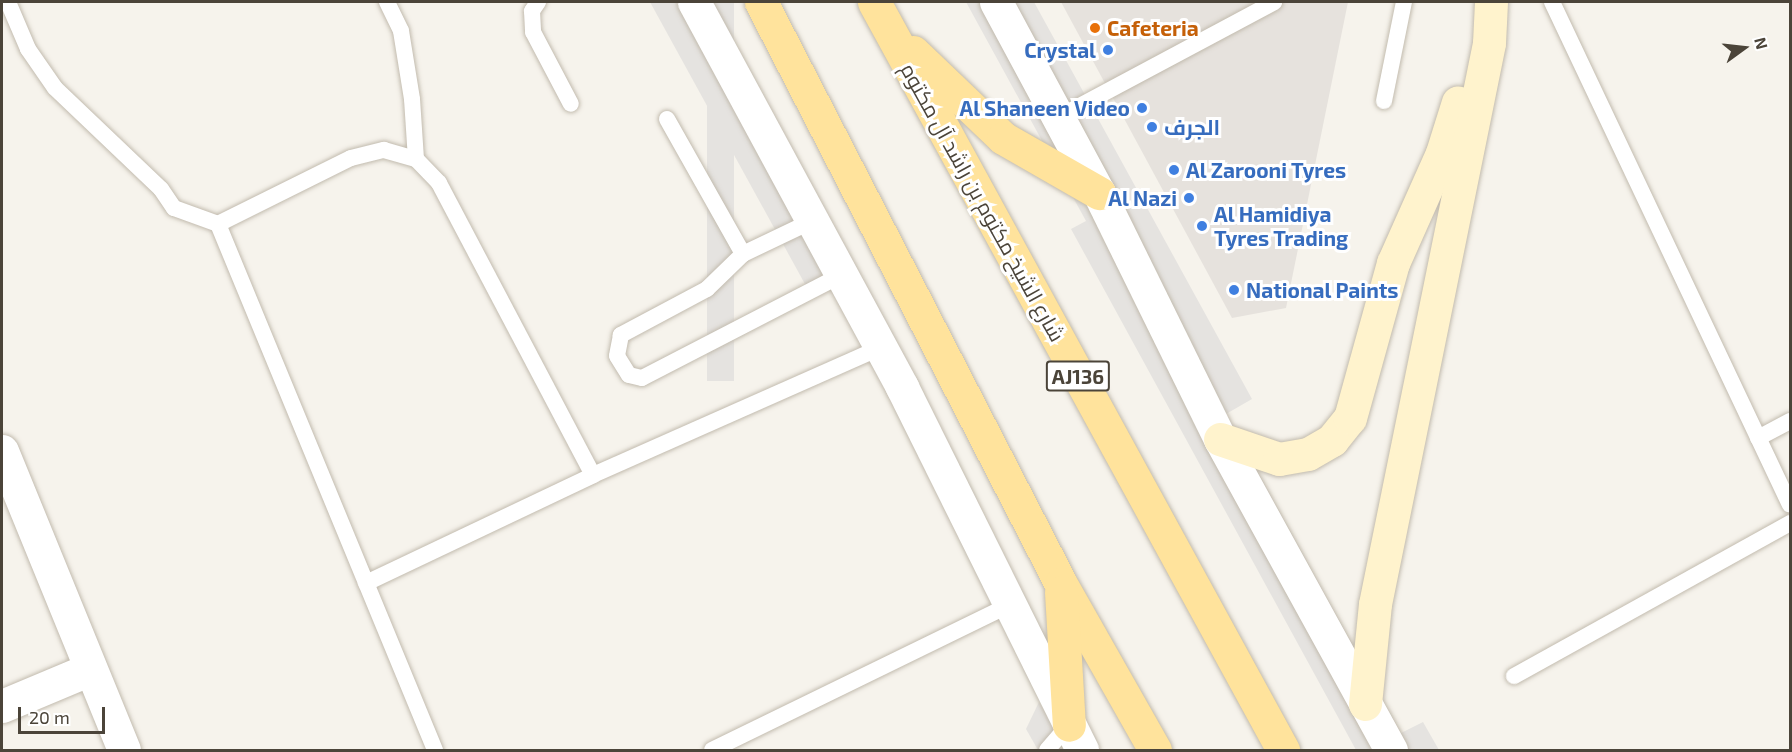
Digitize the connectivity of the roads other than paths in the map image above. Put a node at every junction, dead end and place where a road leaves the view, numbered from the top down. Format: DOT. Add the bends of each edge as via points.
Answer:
graph roads {
  1 [pos="8,2"];
  2 [pos="387,2"];
  3 [pos="538,2"];
  4 [pos="694,2"];
  5 [pos="761,2"];
  6 [pos="996,2"];
  7 [pos="1274,2"];
  8 [pos="1404,2"];
  9 [pos="1552,2"];
  10 [pos="1490,7"];
  11 [pos="880,14"];
  12 [pos="1384,101"];
  13 [pos="571,104"];
  14 [pos="1059,117"];
  15 [pos="667,119"];
  16 [pos="416,159"];
  17 [pos="1099,193"];
  18 [pos="812,221"];
  19 [pos="218,224"];
  20 [pos="743,254"];
  21 [pos="840,276"];
  22 [pos="882,347"];
  23 [pos="1791,421"];
  24 [pos="1221,438"];
  25 [pos="1758,438"];
  26 [pos="3,460"];
  27 [pos="592,475"];
  28 [pos="1791,505"];
  29 [pos="1791,523"];
  30 [pos="366,583"];
  31 [pos="1061,584"];
  32 [pos="1009,605"];
  33 [pos="90,669"];
  34 [pos="1514,676"];
  35 [pos="1365,704"];
  36 [pos="2,706"];
  37 [pos="1075,738"];
  38 [pos="124,750"];
  39 [pos="435,750"];
  40 [pos="711,750"];
  41 [pos="1047,750"];
  42 [pos="1155,750"];
  43 [pos="1282,750"];
  44 [pos="1390,750"];
  1 -- 19 [label="lane" via="28,49 55,88 153,181 174,208"];
  2 -- 16 [label="lane" via="401,31 412,99"];
  3 -- 13 [label="lane" via="532,11 533,32"];
  4 -- 18 [label="street"];
  5 -- 31 [label="main road"];
  6 -- 14 [label="street"];
  7 -- 14 [label="lane"];
  8 -- 12 [label="lane"];
  9 -- 25 [label="lane"];
  10 -- 24 [label="street" via="1476,37 1442,153 1393,263 1350,418 1332,440 1308,454 1279,459"];
  10 -- 35 [label="street" via="1489,43 1375,604"];
  11 -- 17 [label="main road" via="1003,138"];
  11 -- 43 [label="main road, شارع الشيخ مكتوم بن راشد آل مكتوم / AJ136"];
  14 -- 17 [label="street"];
  15 -- 20 [label="lane"];
  16 -- 19 [label="lane" via="384,150 359,155"];
  16 -- 27 [label="lane" via="439,183"];
  17 -- 24 [label="street"];
  18 -- 20 [label="lane"];
  18 -- 21 [label="street"];
  19 -- 30 [label="lane"];
  20 -- 21 [label="lane" via="707,289 621,335 616,356 629,375 642,378"];
  21 -- 22 [label="street"];
  22 -- 27 [label="lane"];
  22 -- 32 [label="street"];
  23 -- 25 [label="lane"];
  24 -- 35 [label="street"];
  25 -- 28 [label="lane"];
  26 -- 33 [label="street"];
  27 -- 30 [label="lane"];
  29 -- 34 [label="lane"];
  30 -- 39 [label="lane"];
  31 -- 37 [label="main road"];
  31 -- 42 [label="main road"];
  32 -- 37 [label="street"];
  32 -- 40 [label="lane"];
  33 -- 36 [label="street"];
  33 -- 38 [label="street"];
  35 -- 44 [label="street"];
  37 -- 41 [label="lane"];
}
